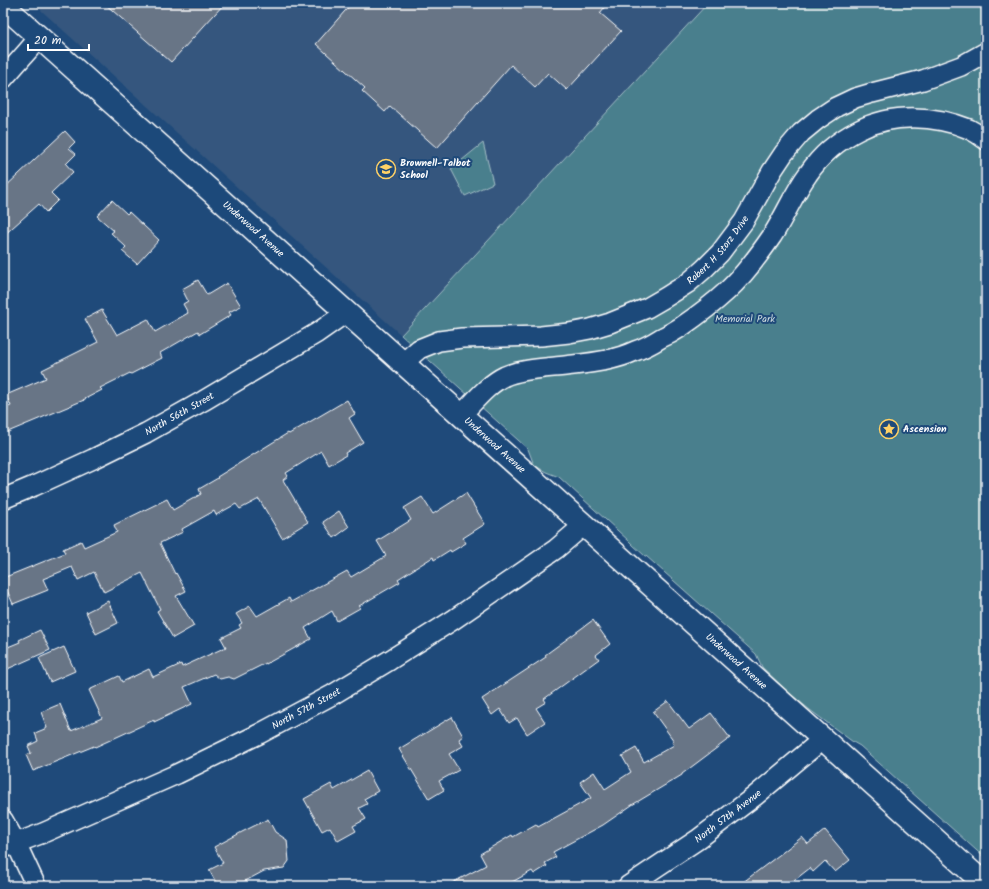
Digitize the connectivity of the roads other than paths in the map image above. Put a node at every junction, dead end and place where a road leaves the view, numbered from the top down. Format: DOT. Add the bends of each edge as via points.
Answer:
graph roads {
  1 [pos="3,5"];
  2 [pos="39,38"];
  3 [pos="986,52"];
  4 [pos="3,79"];
  5 [pos="986,140"];
  6 [pos="346,312"];
  7 [pos="403,363"];
  8 [pos="461,415"];
  9 [pos="3,499"];
  10 [pos="584,525"];
  11 [pos="823,740"];
  12 [pos="3,820"];
  13 [pos="9,846"];
  14 [pos="986,885"];
  15 [pos="36,886"];
  16 [pos="628,886"];
  1 -- 2 [label="main road, Underwood Avenue"];
  2 -- 4 [label="street"];
  2 -- 6 [label="main road, Underwood Avenue"];
  3 -- 7 [label="street, Robert H Storz Drive" via="961,66 924,80 856,98 818,119 784,152 744,221 720,253 688,283 666,298 610,323 569,333 439,341 419,349"];
  5 -- 8 [label="street" via="970,130 928,118 880,122 860,130 834,146 817,161 758,256 728,290 696,317 634,352 615,358 505,376 480,395"];
  6 -- 7 [label="main road, Underwood Avenue"];
  6 -- 9 [label="street, North 56th Street" via="317,333 146,432"];
  7 -- 8 [label="main road, Underwood Avenue"];
  8 -- 10 [label="main road, Underwood Avenue"];
  10 -- 11 [label="main road, Underwood Avenue"];
  10 -- 13 [label="street, North 57th Street" via="556,549 453,620 332,695 177,774"];
  11 -- 14 [label="main road, Underwood Avenue"];
  11 -- 16 [label="street, North 57th Avenue" via="697,840"];
  12 -- 13 [label="street"];
  13 -- 15 [label="street"];
}
